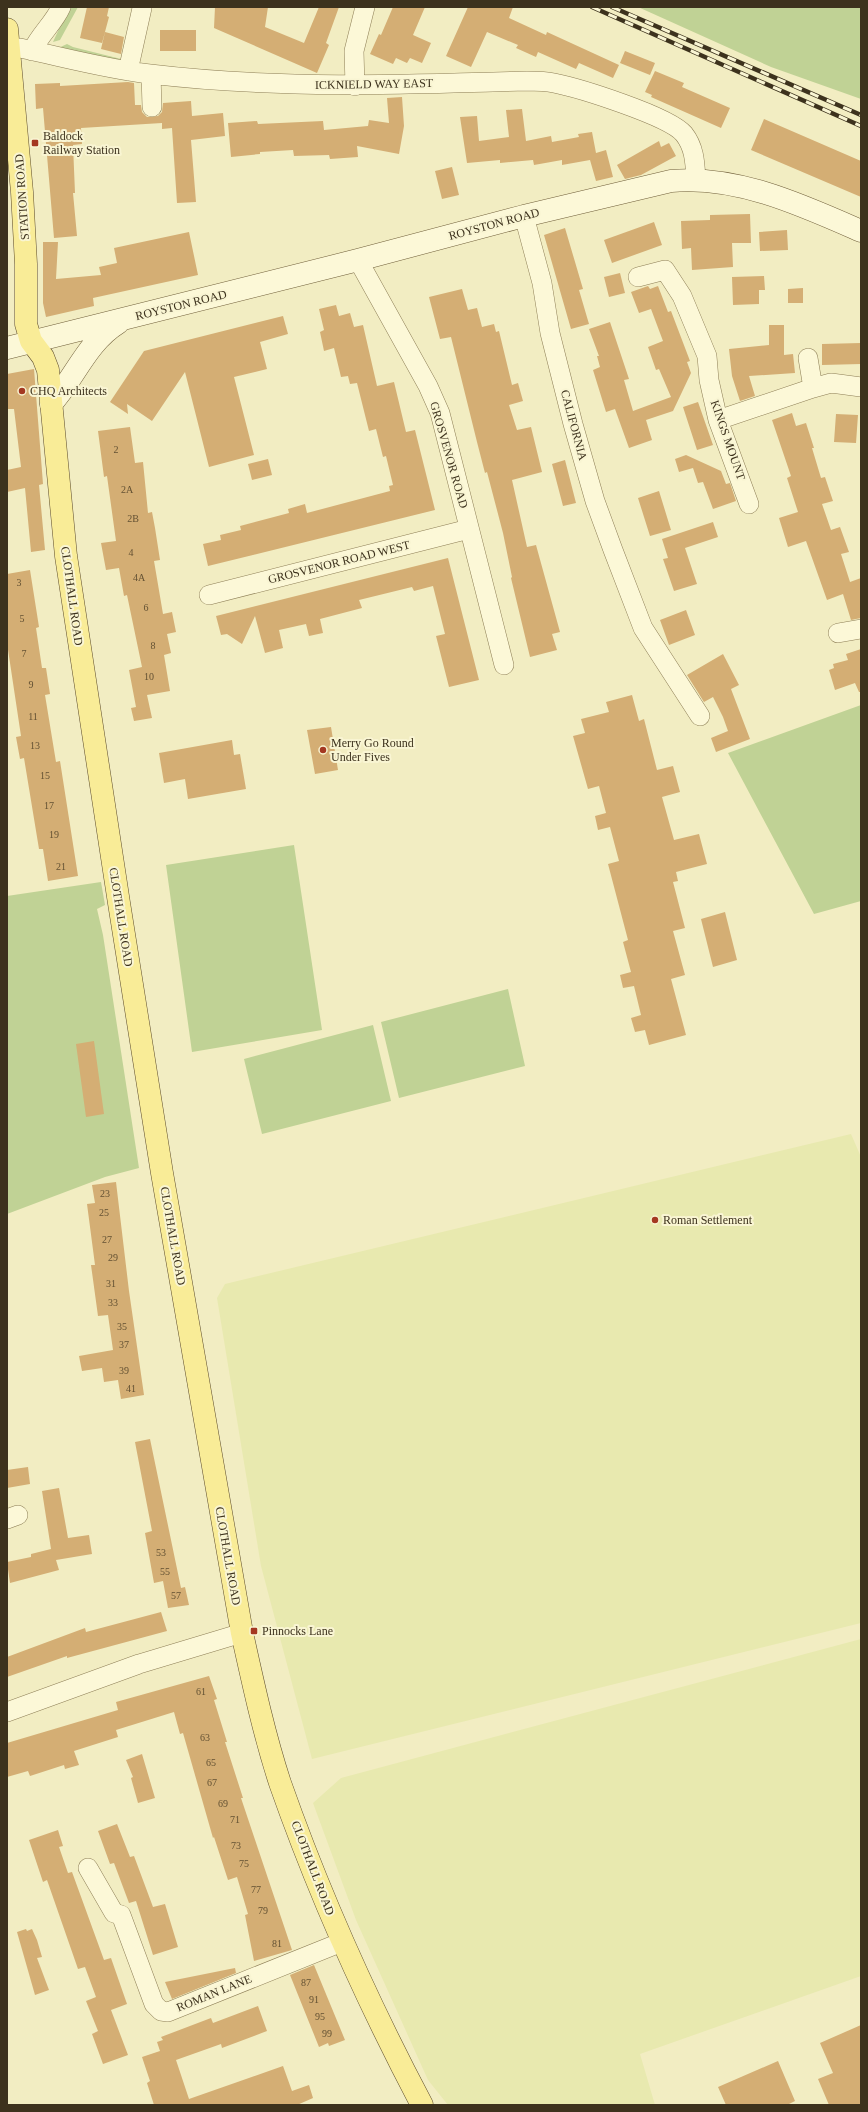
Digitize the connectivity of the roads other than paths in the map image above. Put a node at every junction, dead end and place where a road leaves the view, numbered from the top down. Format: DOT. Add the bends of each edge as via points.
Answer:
graph roads {
  1 [pos="61,7"];
  2 [pos="365,7"];
  3 [pos="142,8"];
  4 [pos="7,29"];
  5 [pos="8,50"];
  6 [pos="32,51"];
  7 [pos="128,71"];
  8 [pos="151,74"];
  9 [pos="355,86"];
  10 [pos="152,106"];
  11 [pos="696,180"];
  12 [pos="524,216"];
  13 [pos="861,231"];
  14 [pos="358,260"];
  15 [pos="638,277"];
  16 [pos="126,318"];
  17 [pos="31,341"];
  18 [pos="7,348"];
  19 [pos="808,358"];
  20 [pos="861,387"];
  21 [pos="813,388"];
  22 [pos="51,404"];
  23 [pos="718,420"];
  24 [pos="749,504"];
  25 [pos="469,529"];
  26 [pos="209,595"];
  27 [pos="861,629"];
  28 [pos="838,632"];
  29 [pos="504,665"];
  30 [pos="700,716"];
  31 [pos="242,1633"];
  32 [pos="7,1712"];
  33 [pos="88,1868"];
  34 [pos="342,1942"];
  35 [pos="422,2105"];
  1 -- 6 [label="street"];
  2 -- 9 [label="street" via="354,51"];
  3 -- 7 [label="street"];
  4 -- 5 [label="main road, STATION ROAD"];
  5 -- 6 [label="street, ICKNIELD WAY EAST" via="20,48"];
  5 -- 17 [label="main road, STATION ROAD" via="22,192 26,324"];
  6 -- 7 [label="street, ICKNIELD WAY EAST"];
  7 -- 8 [label="street, ICKNIELD WAY EAST"];
  8 -- 9 [label="street, ICKNIELD WAY EAST" via="273,84"];
  8 -- 10 [label="street"];
  9 -- 11 [label="street, ICKNIELD WAY EAST" via="527,81 552,82 571,87 653,116 683,133 690,143 694,156"];
  11 -- 12 [label="main road, ROYSTON ROAD" via="644,187"];
  11 -- 13 [label="main road, ROYSTON ROAD" via="759,191"];
  12 -- 14 [label="main road, ROYSTON ROAD"];
  12 -- 30 [label="street, CALIFORNIA" via="542,283 550,332 595,501 642,628"];
  14 -- 16 [label="main road, ROYSTON ROAD"];
  14 -- 25 [label="street, GROSVENOR ROAD" via="428,386 440,413"];
  15 -- 23 [label="street, KINGS MOUNT" via="665,270 682,296 707,356 709,380"];
  16 -- 17 [label="main road, ROYSTON ROAD"];
  16 -- 22 [label="main road, ROYSTON ROAD" via="106,331 89,350 62,393"];
  17 -- 18 [label="main road, ROYSTON ROAD"];
  17 -- 22 [label="main road, CLOTHALL ROAD" via="43,356 48,370"];
  19 -- 21 [label="street"];
  20 -- 21 [label="street" via="831,384"];
  21 -- 23 [label="street"];
  22 -- 31 [label="main road, CLOTHALL ROAD" via="66,556 118,903"];
  23 -- 24 [label="street, KINGS MOUNT"];
  25 -- 26 [label="street, GROSVENOR ROAD WEST"];
  25 -- 29 [label="street, GROSVENOR ROAD"];
  27 -- 28 [label="street"];
  31 -- 32 [label="street" via="139,1664"];
  31 -- 34 [label="main road, CLOTHALL ROAD" via="280,1782"];
  33 -- 34 [label="street, ROMAN LANE" via="114,1913 121,1915 154,2004 161,2011 168,2012"];
  34 -- 35 [label="main road, CLOTHALL ROAD" via="379,2022"];
}
